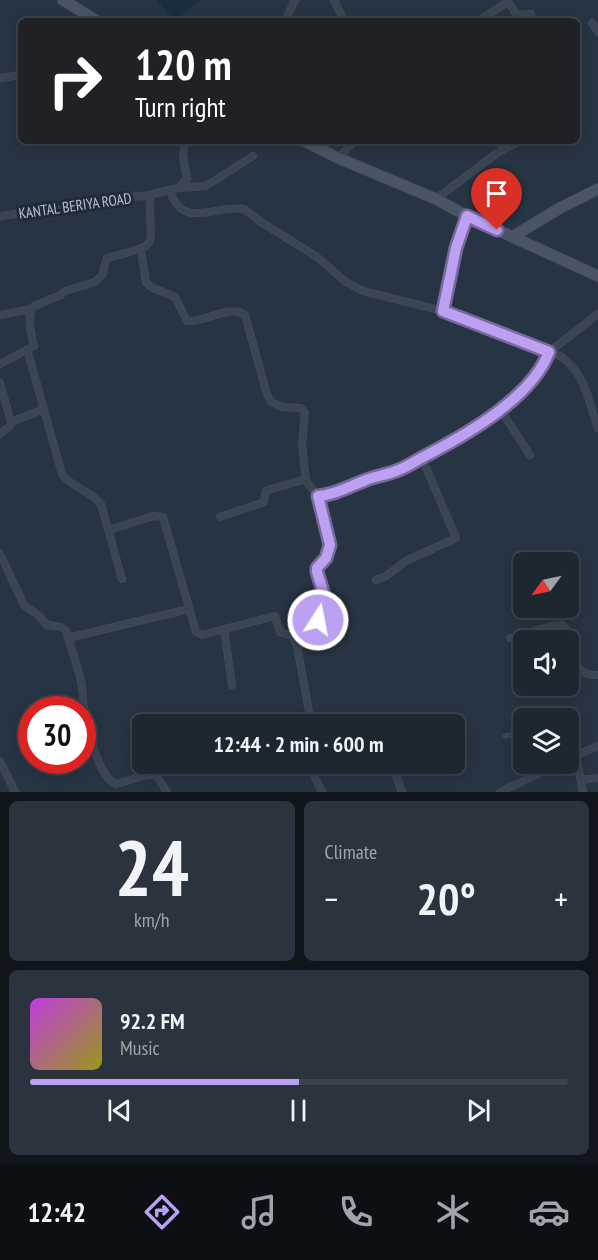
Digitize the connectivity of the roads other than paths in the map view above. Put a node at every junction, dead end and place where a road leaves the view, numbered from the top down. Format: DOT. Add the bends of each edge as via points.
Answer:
graph roads {
  1 [pos="63,0"];
  2 [pos="296,0"];
  3 [pos="334,0"];
  4 [pos="508,1"];
  5 [pos="93,18"];
  6 [pos="287,18"];
  7 [pos="343,18"];
  8 [pos="482,18"];
  9 [pos="532,18"];
  10 [pos="592,23"];
  11 [pos="598,32"];
  12 [pos="18,75"];
  13 [pos="0,78"];
  14 [pos="185,144"];
  15 [pos="310,144"];
  16 [pos="352,144"];
  17 [pos="500,144"];
  18 [pos="514,144"];
  19 [pos="503,150"];
  20 [pos="253,156"];
  21 [pos="338,158"];
  22 [pos="178,188"];
  23 [pos="598,189"];
  24 [pos="170,191"];
  25 [pos="150,195"];
  26 [pos="436,199"];
  27 [pos="0,216"];
  28 [pos="467,216"];
  29 [pos="512,237"];
  30 [pos="141,250"];
  31 [pos="598,276"];
  32 [pos="31,309"];
  33 [pos="443,311"];
  34 [pos="0,315"];
  35 [pos="598,315"];
  36 [pos="27,349"];
  37 [pos="549,352"];
  38 [pos="0,364"];
  39 [pos="0,383"];
  40 [pos="44,409"];
  41 [pos="500,409"];
  42 [pos="12,422"];
  43 [pos="597,424"];
  44 [pos="0,434"];
  45 [pos="530,455"];
  46 [pos="422,458"];
  47 [pos="306,479"];
  48 [pos="318,496"];
  49 [pos="220,517"];
  50 [pos="109,530"];
  51 [pos="0,554"];
  52 [pos="122,579"];
  53 [pos="376,580"];
  54 [pos="189,609"];
  55 [pos="224,629"];
  56 [pos="510,638"];
  57 [pos="68,639"];
  58 [pos="297,646"];
  59 [pos="598,675"];
  60 [pos="232,686"];
  61 [pos="82,696"];
  62 [pos="309,714"];
  63 [pos="513,735"];
  64 [pos="504,736"];
  65 [pos="598,746"];
  66 [pos="96,751"];
  67 [pos="579,754"];
  68 [pos="0,761"];
  69 [pos="579,770"];
  70 [pos="313,774"];
  71 [pos="395,774"];
  72 [pos="534,774"];
  73 [pos="598,778"];
  74 [pos="581,780"];
  75 [pos="15,792"];
  76 [pos="167,792"];
  77 [pos="322,792"];
  78 [pos="402,792"];
  79 [pos="500,792"];
  80 [pos="583,792"];
  1 -- 5 [label="main road"];
  2 -- 6 [label="street"];
  3 -- 7 [label="street"];
  4 -- 8 [label="street"];
  4 -- 9 [label="street" via="517,15 531,14"];
  10 -- 11 [label="street"];
  12 -- 13 [label="street"];
  14 -- 22 [label="street" via="187,179"];
  15 -- 21 [label="main road"];
  16 -- 21 [label="street"];
  17 -- 19 [label="street"];
  18 -- 19 [label="street"];
  19 -- 26 [label="street"];
  20 -- 22 [label="street, KANTAL BERIYA ROAD" via="206,186"];
  21 -- 26 [label="main road"];
  22 -- 24 [label="street, KANTAL BERIYA ROAD"];
  23 -- 29 [label="main road"];
  24 -- 25 [label="street, KANTAL BERIYA ROAD"];
  24 -- 33 [label="street" via="177,207 186,212 244,209 363,291"];
  25 -- 27 [label="street, KANTAL BERIYA ROAD"];
  25 -- 30 [label="street, KANTAL BERIYA ROAD" via="152,240"];
  26 -- 28 [label="main road"];
  28 -- 29 [label="main road"];
  28 -- 33 [label="street"];
  29 -- 31 [label="main road"];
  30 -- 32 [label="street" via="107,258 102,275 95,282 65,291"];
  30 -- 47 [label="street" via="146,284 175,297 188,321 235,311 245,315 271,402 304,410"];
  32 -- 34 [label="street"];
  32 -- 36 [label="street" via="34,346"];
  33 -- 37 [label="street"];
  35 -- 37 [label="street"];
  36 -- 38 [label="street"];
  36 -- 40 [label="street"];
  37 -- 41 [label="street" via="544,365"];
  37 -- 43 [label="street" via="562,357 576,371 587,390"];
  39 -- 42 [label="street"];
  40 -- 42 [label="street"];
  40 -- 50 [label="street" via="62,474 96,498"];
  41 -- 45 [label="street"];
  41 -- 46 [label="street" via="464,436"];
  42 -- 44 [label="street"];
  46 -- 48 [label="street" via="399,470"];
  46 -- 53 [label="street" via="456,538"];
  47 -- 48 [label="street"];
  47 -- 49 [label="street" via="266,491 264,502"];
  48 -- 58 [label="street" via="330,545 317,568 325,598 316,610 322,635"];
  50 -- 52 [label="street"];
  50 -- 54 [label="street" via="153,516 163,517"];
  51 -- 57 [label="street" via="24,605 47,625 64,629"];
  54 -- 55 [label="street" via="196,632 202,635"];
  54 -- 57 [label="street"];
  55 -- 58 [label="street" via="275,616 280,632 292,636"];
  55 -- 60 [label="street"];
  56 -- 59 [label="street" via="562,626 569,634 579,669 587,675"];
  57 -- 61 [label="street"];
  58 -- 62 [label="street"];
  63 -- 64 [label="lane"];
  65 -- 67 [label="street"];
  66 -- 76 [label="street" via="111,782 121,784 151,774 157,776"];
  68 -- 75 [label="street"];
  69 -- 74 [label="street"];
  70 -- 77 [label="street"];
  71 -- 78 [label="street"];
  72 -- 79 [label="street"];
  73 -- 74 [label="street"];
  74 -- 80 [label="street"];
}
